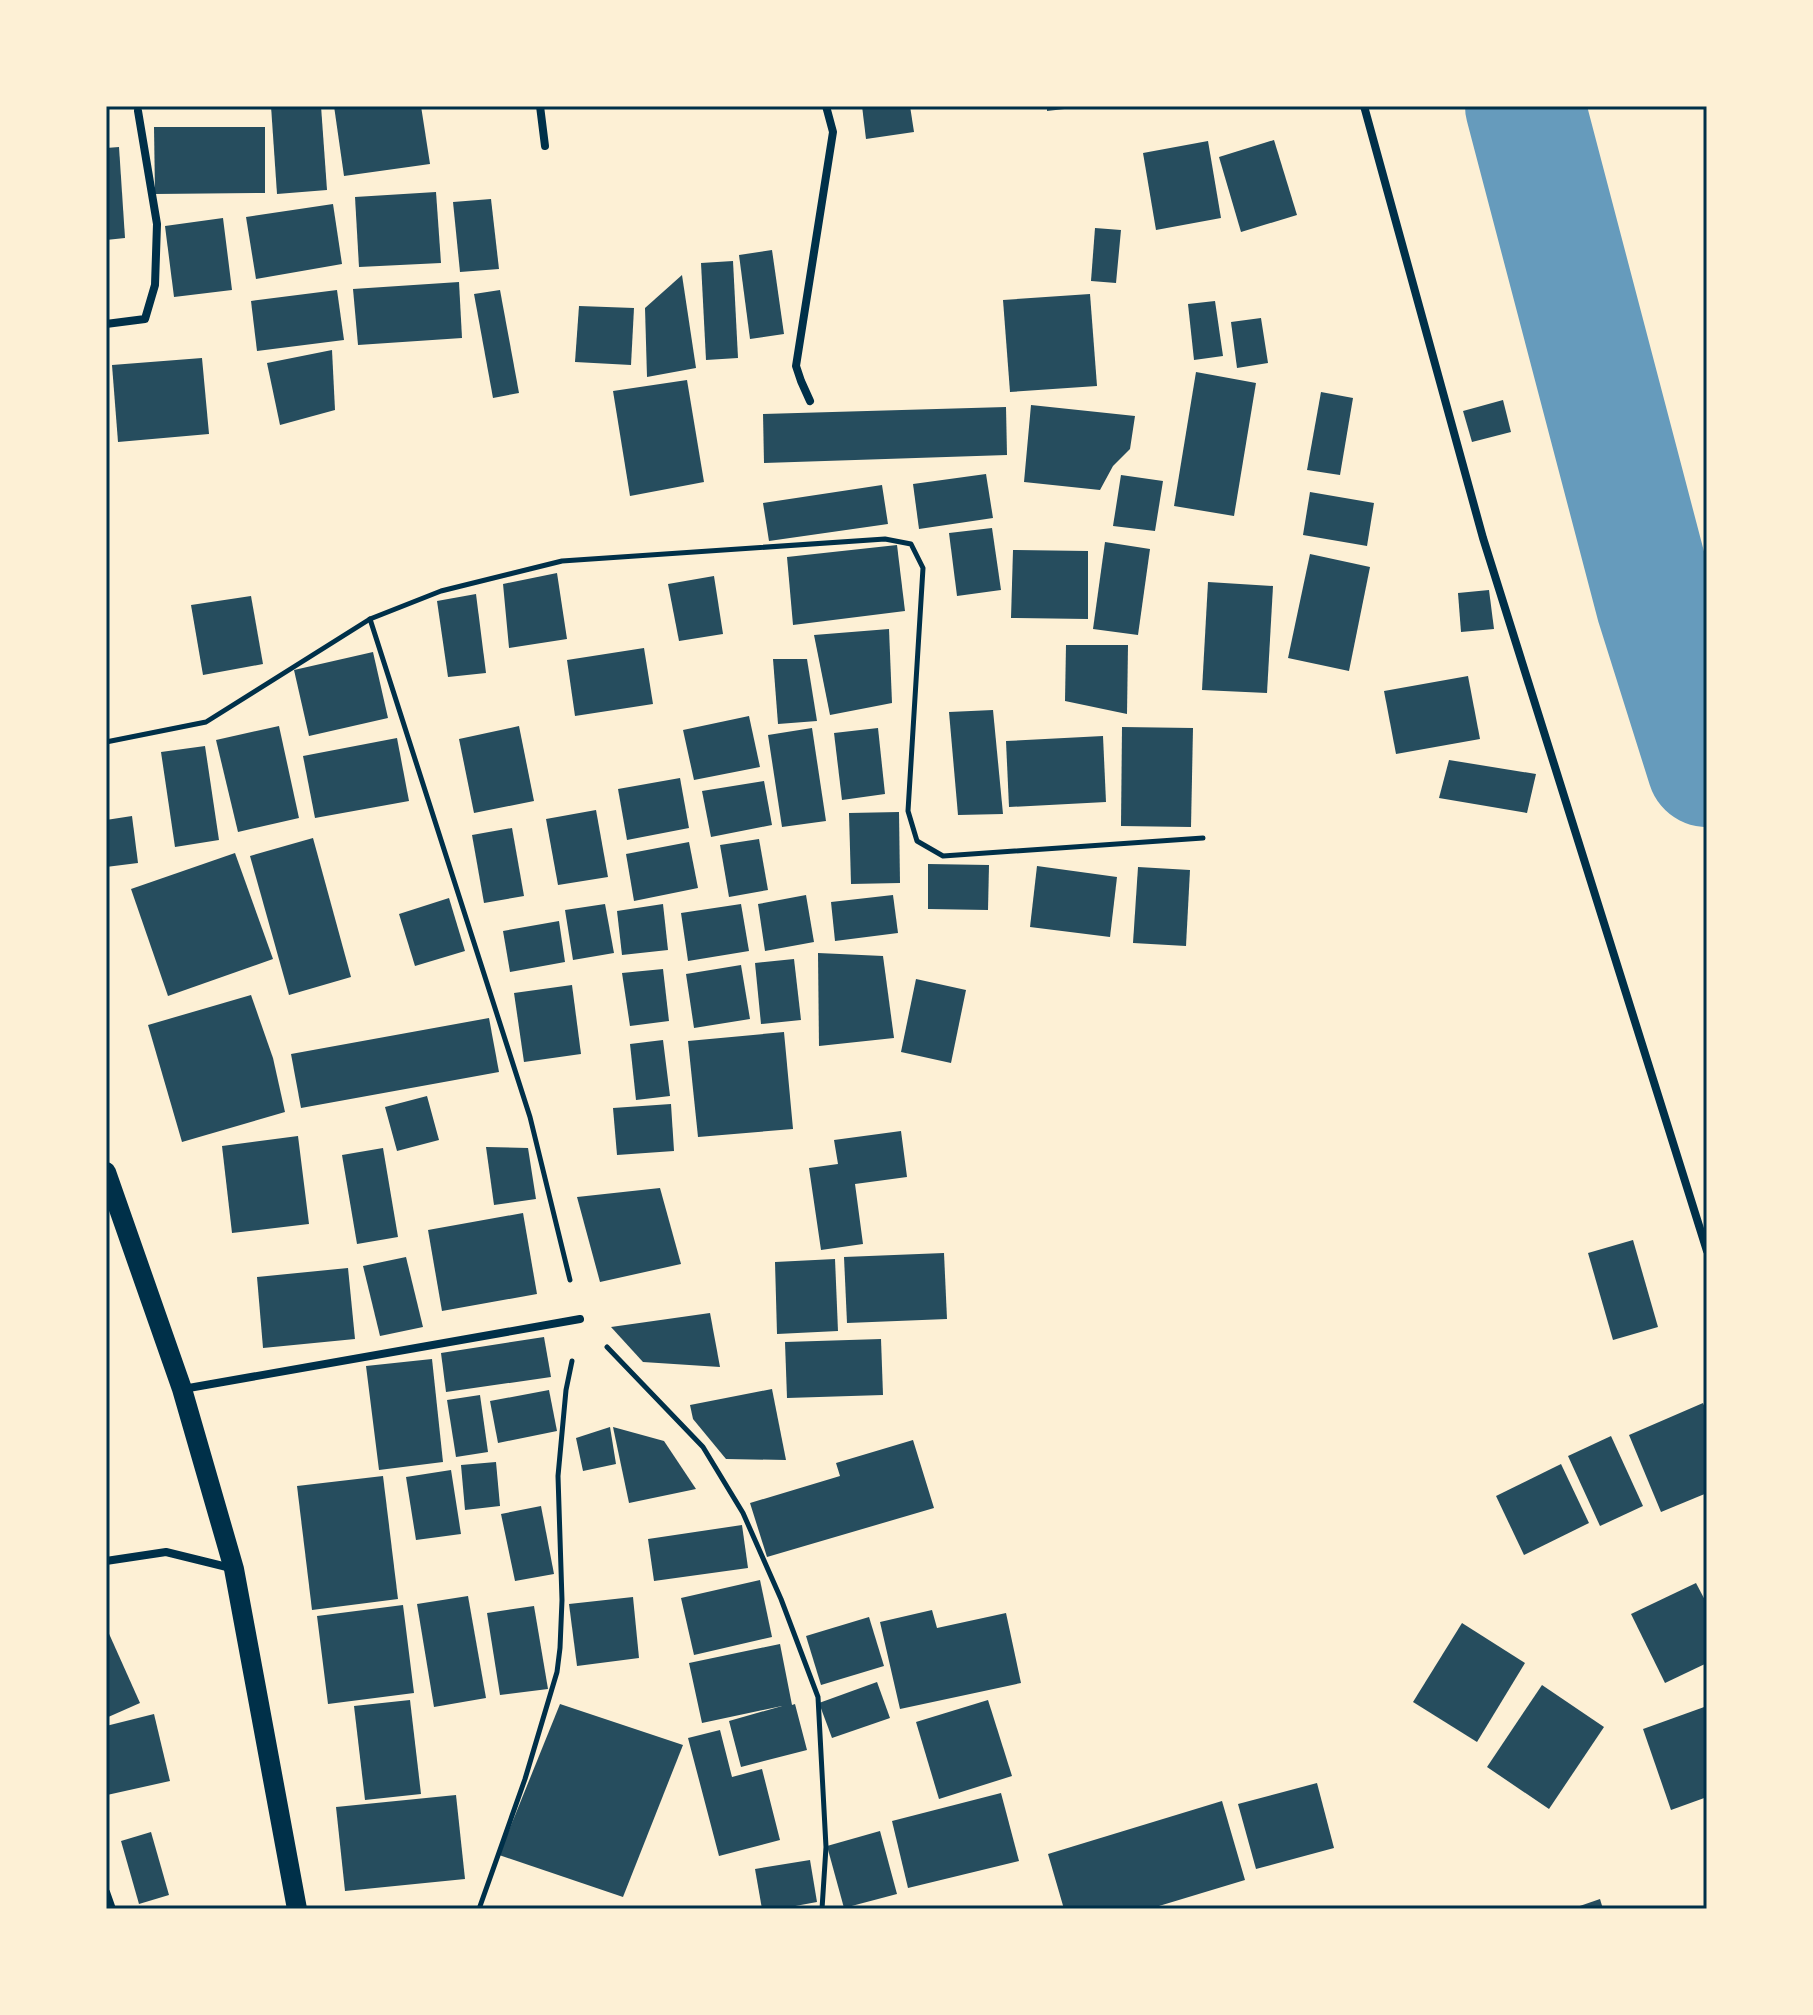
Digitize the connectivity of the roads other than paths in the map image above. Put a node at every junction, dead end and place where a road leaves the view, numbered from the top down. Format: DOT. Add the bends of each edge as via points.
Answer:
graph roads {
  1 [pos="540,106"];
  2 [pos="826,106"];
  3 [pos="1364,106"];
  4 [pos="138,111"];
  5 [pos="545,146"];
  6 [pos="106,324"];
  7 [pos="810,401"];
  8 [pos="106,1172"];
  9 [pos="1707,1251"];
  10 [pos="580,1319"];
  11 [pos="182,1389"];
  12 [pos="106,1561"];
  13 [pos="234,1569"];
  14 [pos="106,1892"];
  15 [pos="112,1909"];
  16 [pos="297,1909"];
  1 -- 5 [label="street"];
  2 -- 7 [label="street" via="833,132 796,366"];
  3 -- 9 [label="street" via="1483,538"];
  4 -- 6 [label="street" via="157,224 155,285 145,319"];
  8 -- 11 [label="main road"];
  10 -- 11 [label="street"];
  11 -- 13 [label="main road"];
  12 -- 13 [label="street" via="166,1552"];
  13 -- 16 [label="main road"];
  14 -- 15 [label="street"];
}
